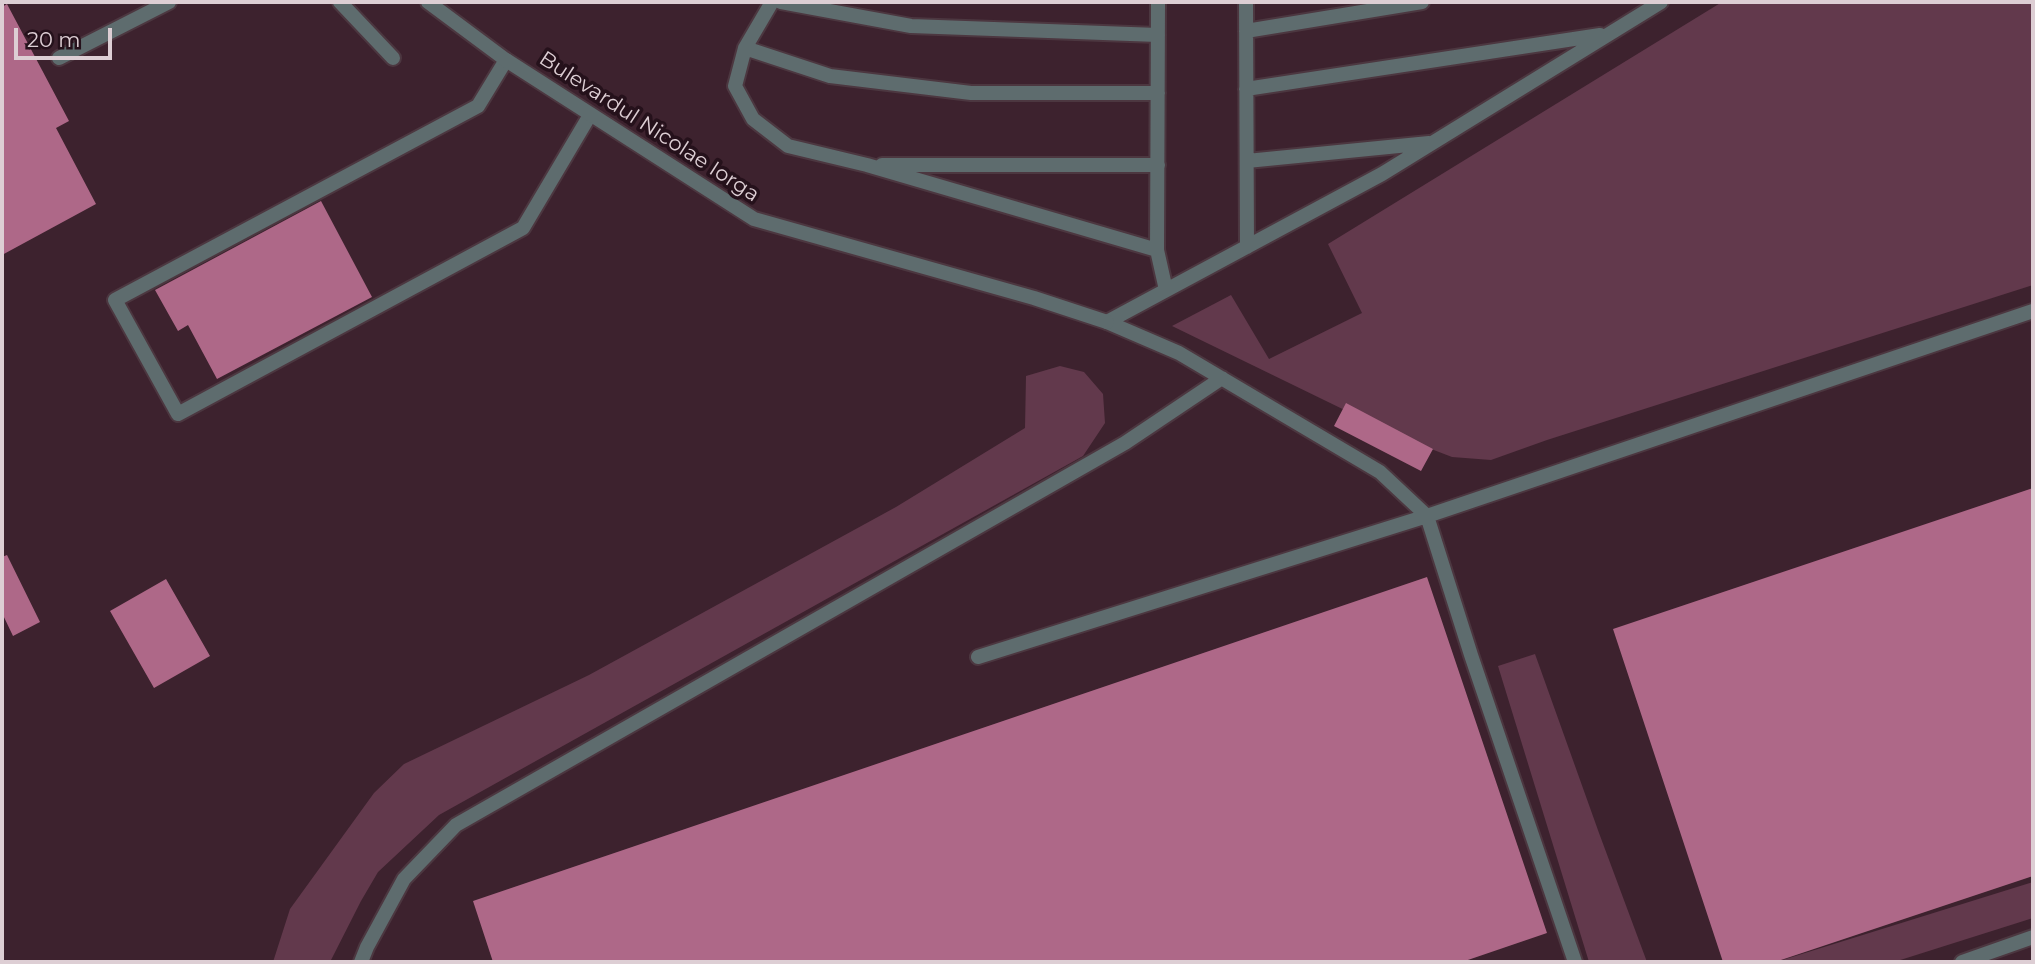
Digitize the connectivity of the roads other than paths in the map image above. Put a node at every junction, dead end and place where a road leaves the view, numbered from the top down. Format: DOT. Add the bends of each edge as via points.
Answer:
graph roads {
  1 [pos="169,2"];
  2 [pos="340,2"];
  3 [pos="428,2"];
  4 [pos="772,2"];
  5 [pos="781,2"];
  6 [pos="1158,2"];
  7 [pos="1246,2"];
  8 [pos="1422,2"];
  9 [pos="1661,2"];
  10 [pos="1246,31"];
  11 [pos="1609,34"];
  12 [pos="1158,35"];
  13 [pos="745,48"];
  14 [pos="59,58"];
  15 [pos="393,58"];
  16 [pos="506,60"];
  17 [pos="1246,89"];
  18 [pos="1157,93"];
  19 [pos="590,115"];
  20 [pos="1434,142"];
  21 [pos="1247,161"];
  22 [pos="867,165"];
  23 [pos="1157,166"];
  24 [pos="1247,247"];
  25 [pos="1157,250"];
  26 [pos="1166,290"];
  27 [pos="2033,311"];
  28 [pos="1107,322"];
  29 [pos="1222,378"];
  30 [pos="1427,516"];
  31 [pos="978,657"];
  32 [pos="2033,937"];
  33 [pos="361,962"];
  34 [pos="1575,962"];
  35 [pos="1962,962"];
  1 -- 14 [label="street"];
  2 -- 15 [label="street"];
  3 -- 16 [label="street, Bulevardul Nicolae Iorga"];
  4 -- 13 [label="street"];
  5 -- 12 [label="street" via="911,26"];
  6 -- 12 [label="street"];
  7 -- 10 [label="street"];
  8 -- 10 [label="street"];
  9 -- 11 [label="street"];
  10 -- 17 [label="street"];
  11 -- 17 [label="street"];
  11 -- 20 [label="street"];
  12 -- 18 [label="street"];
  13 -- 18 [label="street" via="830,76 971,93"];
  13 -- 22 [label="street" via="735,86 753,119 788,146"];
  16 -- 19 [label="street, Bulevardul Nicolae Iorga"];
  16 -- 19 [label="street" via="478,106 115,300 178,414 523,228"];
  17 -- 21 [label="street"];
  18 -- 23 [label="street"];
  19 -- 28 [label="street, Bulevardul Nicolae Iorga" via="754,219"];
  20 -- 21 [label="street"];
  20 -- 24 [label="street"];
  21 -- 24 [label="street"];
  22 -- 23 [label="street"];
  22 -- 25 [label="street"];
  23 -- 25 [label="street"];
  24 -- 26 [label="street"];
  25 -- 26 [label="street"];
  26 -- 28 [label="street"];
  27 -- 30 [label="street"];
  28 -- 29 [label="street, Bulevardul Nicolae Iorga" via="1179,352"];
  29 -- 30 [label="street, Bulevardul Nicolae Iorga" via="1380,472"];
  29 -- 33 [label="street" via="1125,443 456,825 404,879"];
  30 -- 31 [label="street"];
  30 -- 34 [label="street"];
  32 -- 35 [label="street"];
}
